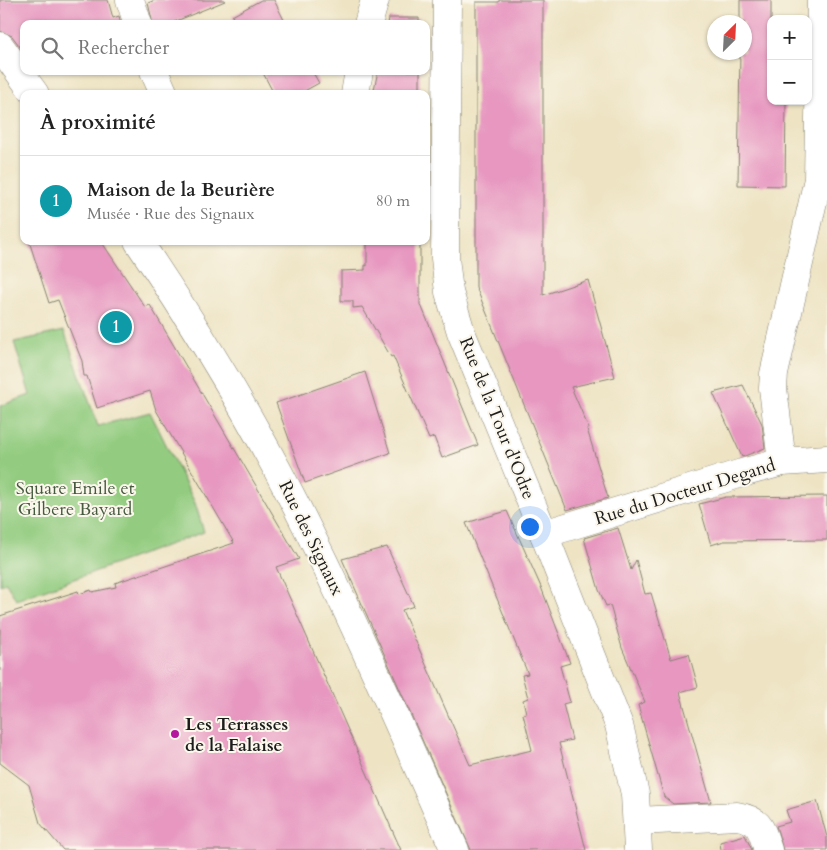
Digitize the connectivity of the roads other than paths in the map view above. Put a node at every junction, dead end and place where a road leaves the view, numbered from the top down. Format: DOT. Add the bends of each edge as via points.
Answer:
graph roads {
  1 [pos="130,0"];
  2 [pos="375,0"];
  3 [pos="447,0"];
  4 [pos="821,0"];
  5 [pos="137,20"];
  6 [pos="369,20"];
  7 [pos="0,46"];
  8 [pos="20,73"];
  9 [pos="21,75"];
  10 [pos="156,75"];
  11 [pos="358,75"];
  12 [pos="32,90"];
  13 [pos="162,90"];
  14 [pos="356,90"];
  15 [pos="141,245"];
  16 [pos="827,459"];
  17 [pos="782,462"];
  18 [pos="544,534"];
  19 [pos="638,821"];
  20 [pos="455,850"];
  21 [pos="638,850"];
  22 [pos="768,850"];
  1 -- 5 [label="street"];
  2 -- 6 [label="street"];
  3 -- 18 [label="street, Rue de la Tour d'Odre" via="446,277 461,332"];
  4 -- 17 [label="street" via="818,178 774,374"];
  7 -- 8 [label="street"];
  9 -- 12 [label="street"];
  10 -- 13 [label="street"];
  11 -- 14 [label="street"];
  15 -- 20 [label="street, Rue des Signaux" via="223,375 287,488"];
  16 -- 17 [label="street, Rue du Docteur Degand"];
  17 -- 18 [label="street, Rue du Docteur Degand"];
  18 -- 19 [label="street, Rue de la Tour d'Odre" via="619,725"];
  19 -- 21 [label="street, Rue de la Tour d'Odre"];
  19 -- 22 [label="street" via="751,818 758,823"];
}
